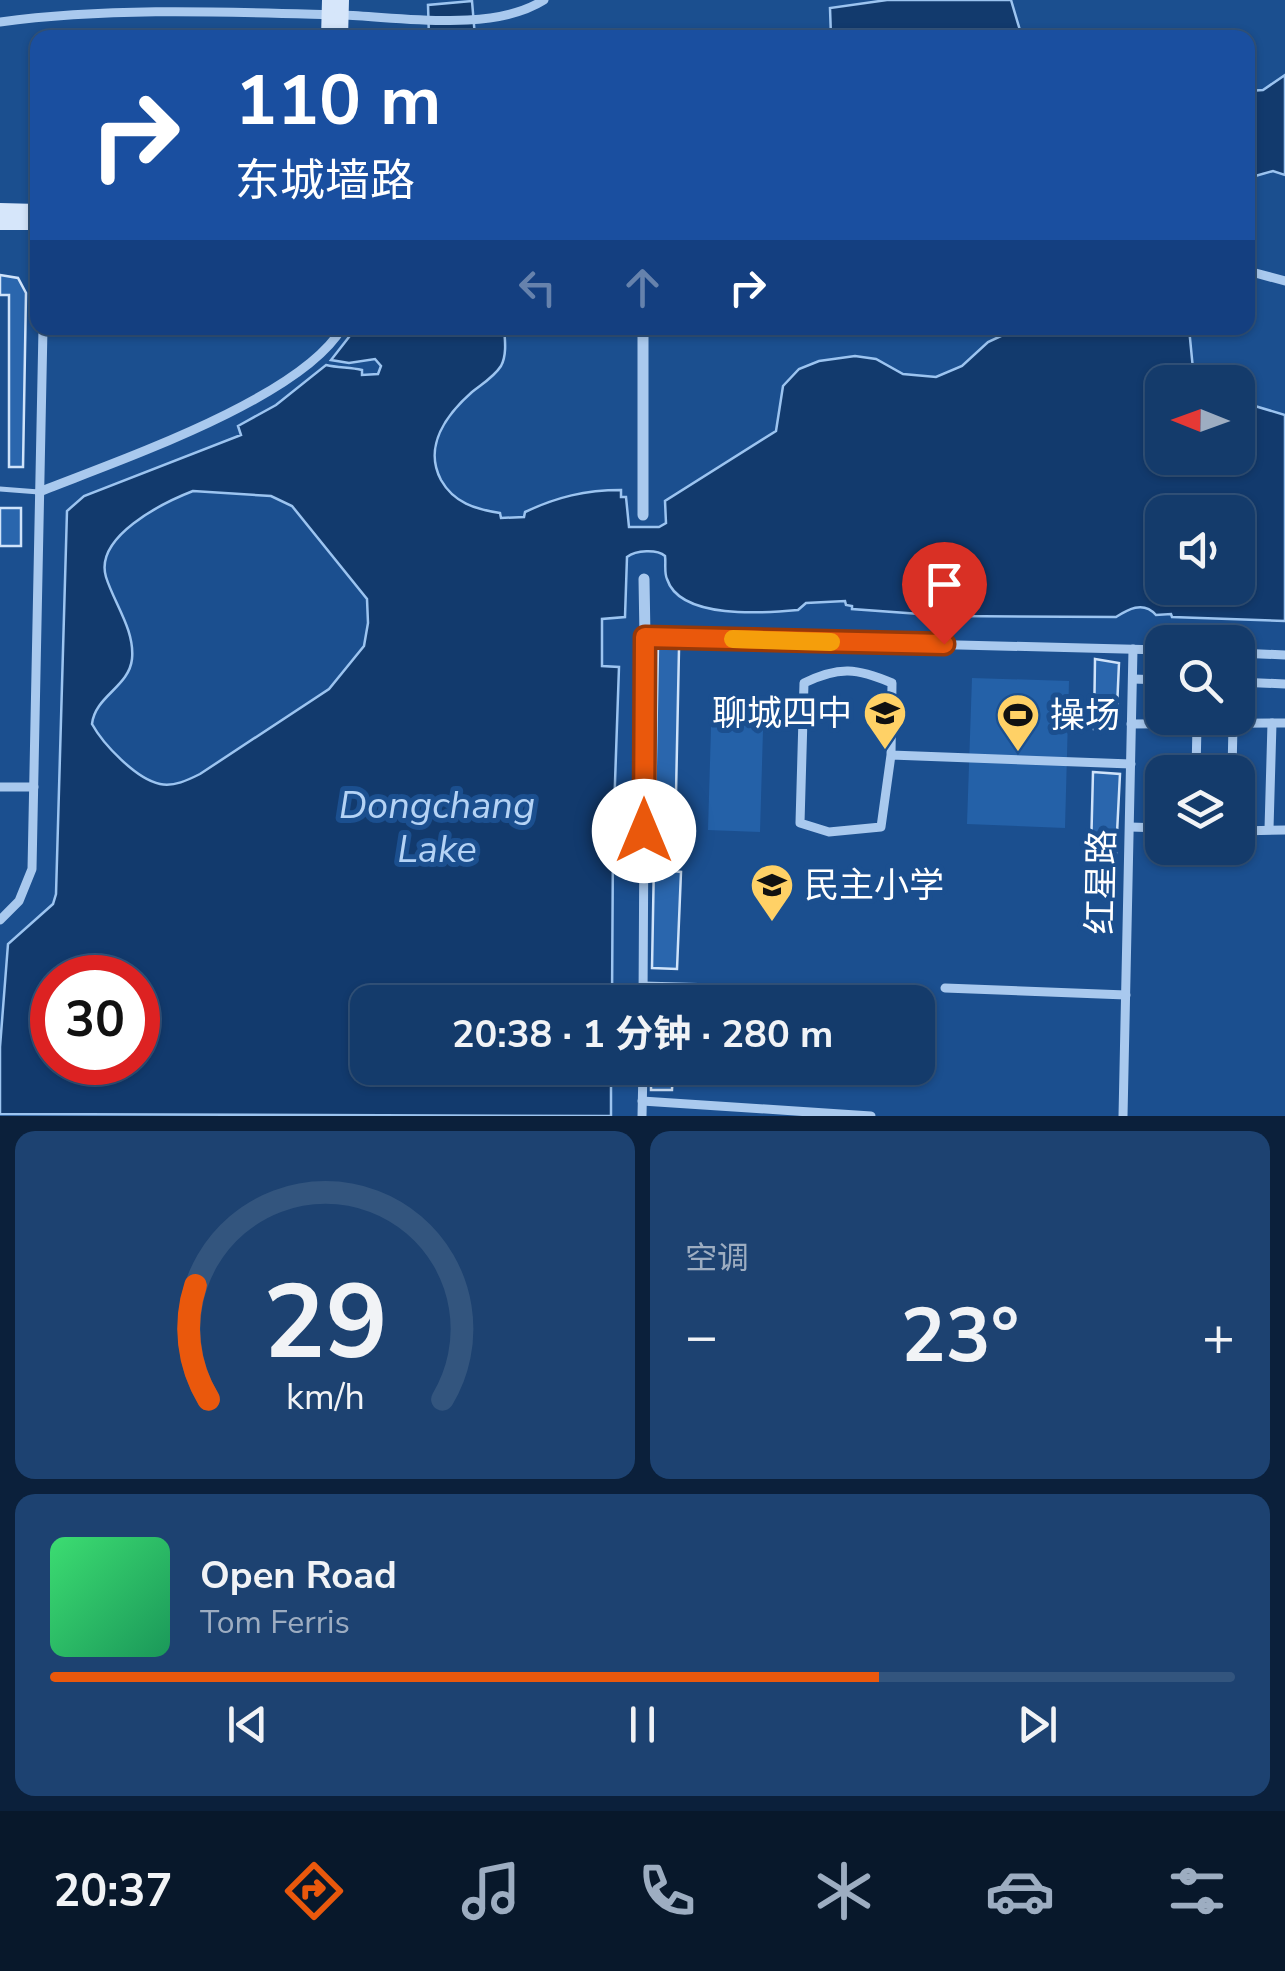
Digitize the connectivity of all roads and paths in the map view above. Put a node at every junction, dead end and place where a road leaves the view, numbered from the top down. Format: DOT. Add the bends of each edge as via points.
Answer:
graph roads {
  1 [pos="544,0"];
  2 [pos="335,8"];
  3 [pos="0,22"];
  4 [pos="0,210"];
  5 [pos="30,211"];
  6 [pos="0,223"];
  7 [pos="30,223"];
  8 [pos="1255,273"];
  9 [pos="1285,282"];
  10 [pos="43,335"];
  11 [pos="337,335"];
  12 [pos="643,335"];
  13 [pos="0,489"];
  14 [pos="40,492"];
  15 [pos="643,515"];
  16 [pos="644,579"];
  17 [pos="645,637"];
  18 [pos="1133,649"];
  19 [pos="1145,649"];
  20 [pos="1255,654"];
  21 [pos="1285,655"];
  22 [pos="1132,679"];
  23 [pos="1145,679"];
  24 [pos="1255,683"];
  25 [pos="1285,684"];
  26 [pos="1272,723"];
  27 [pos="1285,723"];
  28 [pos="1130,724"];
  29 [pos="1145,724"];
  30 [pos="1255,724"];
  31 [pos="891,755"];
  32 [pos="1131,764"];
  33 [pos="0,787"];
  34 [pos="34,787"];
  35 [pos="1130,828"];
  36 [pos="1145,828"];
  37 [pos="1255,830"];
  38 [pos="1269,830"];
  39 [pos="1285,830"];
  40 [pos="0,920"];
  41 [pos="643,985"];
  42 [pos="946,988"];
  43 [pos="1126,994"];
  44 [pos="642,1085"];
  45 [pos="642,1102"];
  46 [pos="699,1110"];
  47 [pos="642,1116"];
  48 [pos="871,1116"];
  49 [pos="1123,1116"];
  1 -- 2 [label="street" via="488,18 417,20"];
  2 -- 3 [label="street"];
  4 -- 5 [label="main road"];
  6 -- 7 [label="main road"];
  8 -- 9 [label="street"];
  10 -- 14 [label="street"];
  11 -- 14 [label="street" via="247,404"];
  12 -- 15 [label="street"];
  13 -- 14 [label="lane"];
  14 -- 34 [label="street"];
  16 -- 17 [label="street"];
  17 -- 18 [label="street"];
  17 -- 41 [label="street"];
  18 -- 19 [label="street"];
  18 -- 22 [label="street, 红星路"];
  20 -- 21 [label="street"];
  22 -- 23 [label="street"];
  22 -- 28 [label="street, 红星路"];
  24 -- 25 [label="street"];
  26 -- 27 [label="street"];
  26 -- 30 [label="street"];
  26 -- 38 [label="street"];
  28 -- 29 [label="street"];
  28 -- 32 [label="street, 红星路"];
  31 -- 31 [label="street" via="892,682 864,671 830,670 804,683 800,823 829,832 882,827"];
  31 -- 32 [label="street"];
  32 -- 35 [label="street, 红星路"];
  33 -- 34 [label="street"];
  34 -- 40 [label="street" via="32,869 19,901"];
  35 -- 36 [label="street"];
  35 -- 43 [label="street, 红星路"];
  37 -- 38 [label="street"];
  38 -- 39 [label="street"];
  42 -- 43 [label="street"];
  43 -- 49 [label="street, 红星路"];
  44 -- 45 [label="street"];
  45 -- 46 [label="street"];
  45 -- 47 [label="street"];
  46 -- 48 [label="street"];
}
